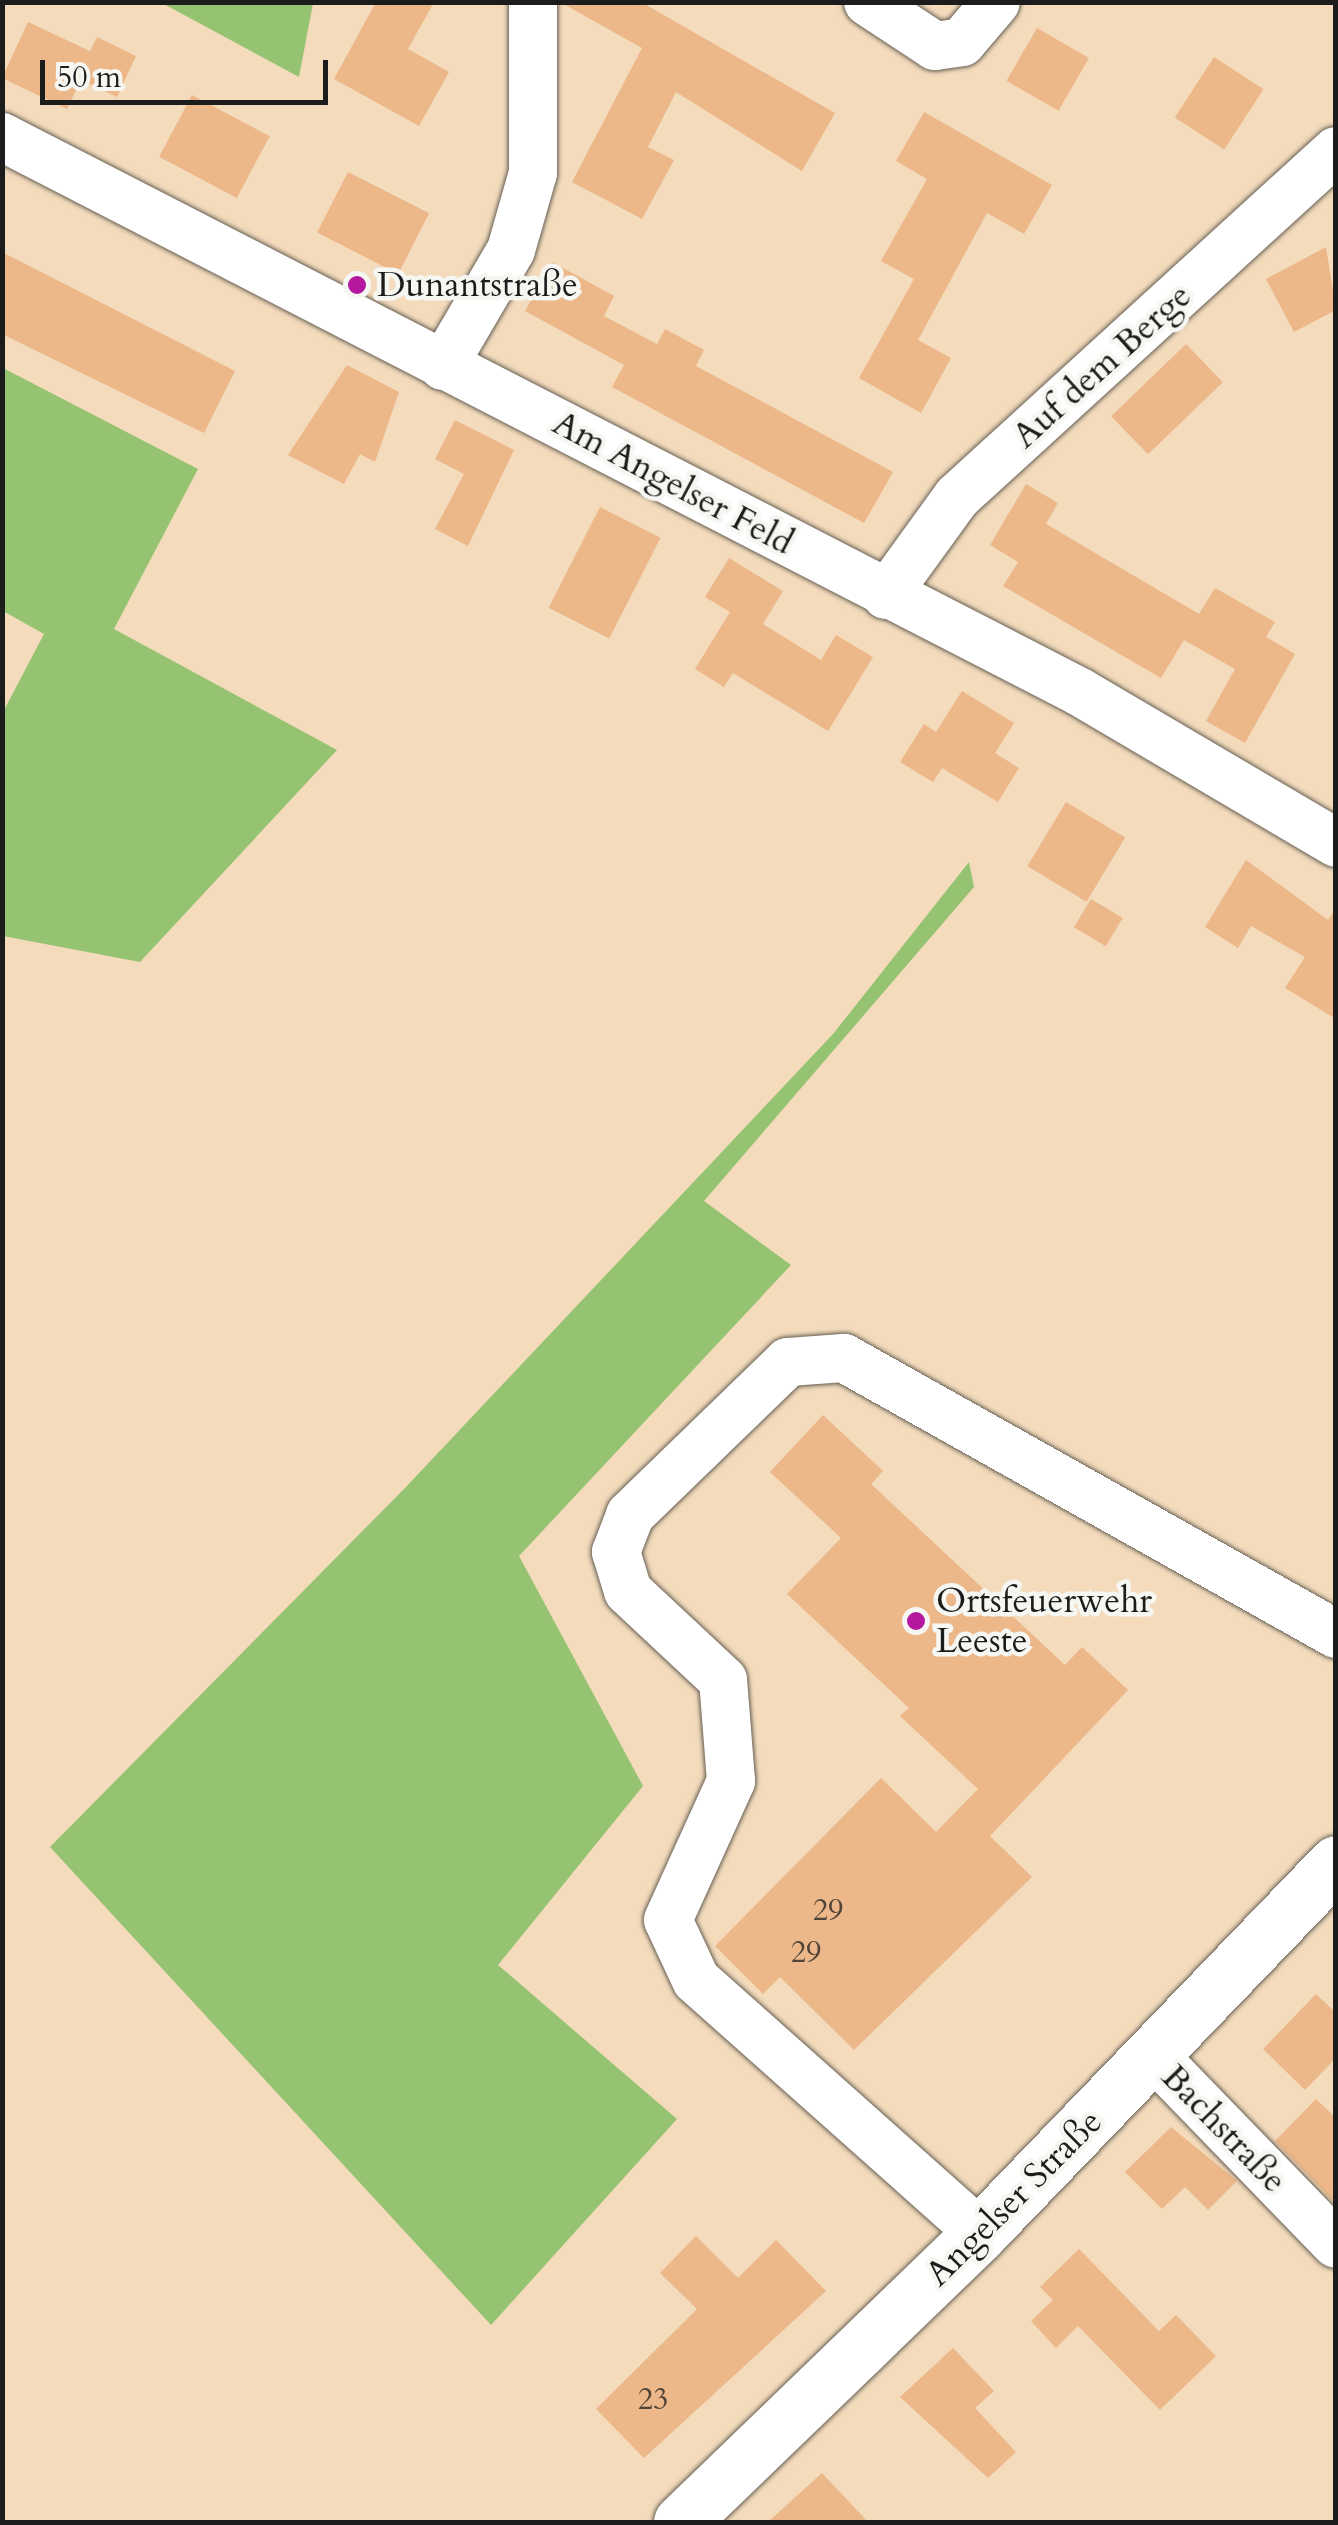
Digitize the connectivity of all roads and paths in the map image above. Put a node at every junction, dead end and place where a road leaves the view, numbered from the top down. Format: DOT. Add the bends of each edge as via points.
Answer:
graph roads {
  1 [pos="533,2"];
  2 [pos="868,2"];
  3 [pos="996,2"];
  4 [pos="2,137"];
  5 [pos="1336,151"];
  6 [pos="443,366"];
  7 [pos="886,595"];
  8 [pos="1336,843"];
  9 [pos="1336,1634"];
  10 [pos="1336,1864"];
  11 [pos="1154,2057"];
  12 [pos="980,2233"];
  13 [pos="1336,2244"];
  14 [pos="681,2522"];
  1 -- 6 [label="street" via="533,173 511,250"];
  2 -- 3 [label="street" via="936,46 962,42"];
  4 -- 6 [label="street, Am Angelser Feld"];
  5 -- 7 [label="street, Auf dem Berge" via="956,497"];
  6 -- 7 [label="street, Am Angelser Feld"];
  7 -- 8 [label="street, Am Angelser Feld" via="1080,692"];
  9 -- 12 [label="street" via="844,1358 788,1362 630,1515 616,1552 628,1591 723,1680 731,1781 668,1920 696,1980"];
  10 -- 11 [label="main road, Angelser Straße"];
  11 -- 12 [label="main road, Angelser Straße"];
  11 -- 13 [label="street, Bachstraße"];
  12 -- 14 [label="main road, Angelser Straße"];
}
